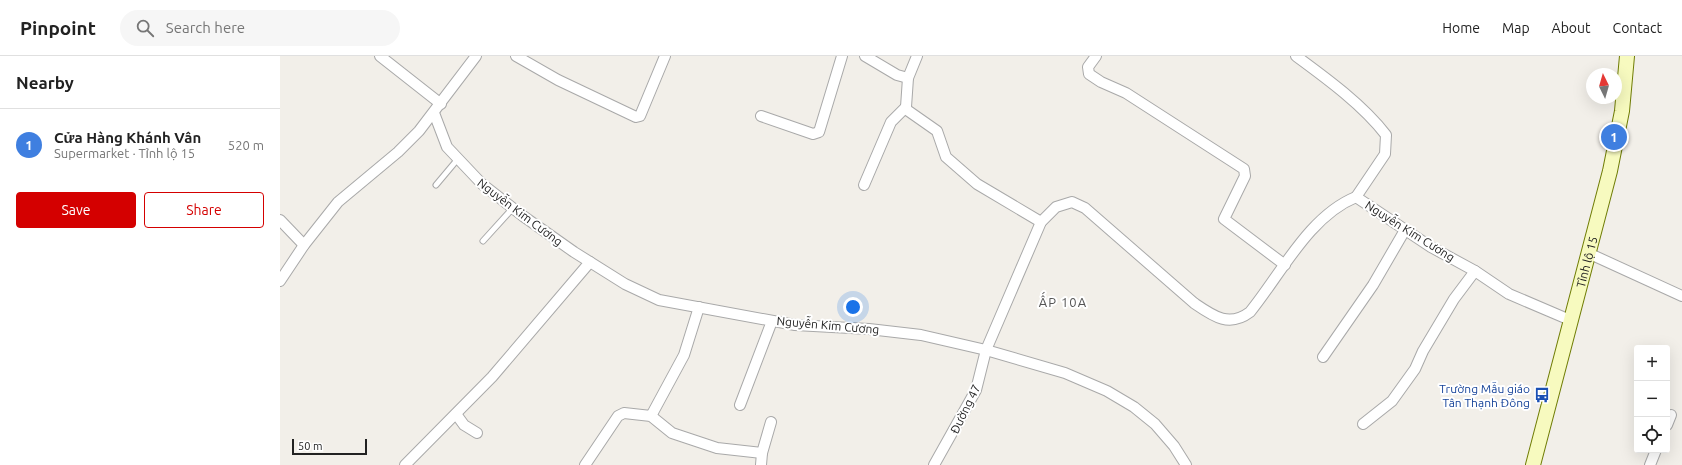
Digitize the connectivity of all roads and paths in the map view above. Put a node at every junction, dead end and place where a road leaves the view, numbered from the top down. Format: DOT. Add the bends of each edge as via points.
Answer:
graph roads {
  1 [pos="380,56"];
  2 [pos="476,56"];
  3 [pos="516,56"];
  4 [pos="665,56"];
  5 [pos="842,56"];
  6 [pos="865,56"];
  7 [pos="917,56"];
  8 [pos="1096,56"];
  9 [pos="1296,56"];
  10 [pos="1627,56"];
  11 [pos="908,78"];
  12 [pos="440,104"];
  13 [pos="906,107"];
  14 [pos="434,113"];
  15 [pos="761,116"];
  16 [pos="457,160"];
  17 [pos="436,185"];
  18 [pos="864,185"];
  19 [pos="1356,196"];
  20 [pos="512,208"];
  21 [pos="280,220"];
  22 [pos="1042,222"];
  23 [pos="1405,230"];
  24 [pos="483,241"];
  25 [pos="304,245"];
  26 [pos="1588,253"];
  27 [pos="590,262"];
  28 [pos="1285,265"];
  29 [pos="1475,272"];
  30 [pos="280,282"];
  31 [pos="1682,296"];
  32 [pos="699,307"];
  33 [pos="1570,320"];
  34 [pos="772,321"];
  35 [pos="986,350"];
  36 [pos="1322,357"];
  37 [pos="740,405"];
  38 [pos="456,414"];
  39 [pos="1671,414"];
  40 [pos="651,416"];
  41 [pos="1670,417"];
  42 [pos="771,422"];
  43 [pos="1363,424"];
  44 [pos="477,433"];
  45 [pos="762,453"];
  46 [pos="1655,453"];
  47 [pos="405,465"];
  48 [pos="585,465"];
  49 [pos="761,465"];
  50 [pos="934,465"];
  51 [pos="1186,465"];
  52 [pos="1533,465"];
  53 [pos="1650,465"];
  1 -- 12 [label="street"];
  2 -- 12 [label="street"];
  3 -- 4 [label="street" via="558,80 636,117 640,116"];
  5 -- 15 [label="street" via="817,134"];
  6 -- 11 [label="street" via="897,75"];
  7 -- 11 [label="street"];
  8 -- 28 [label="street" via="1088,67 1089,74 1126,93 1244,169 1245,176 1224,219"];
  9 -- 19 [label="street, Nguyễn Kim Cương" via="1360,108 1386,135 1385,154"];
  10 -- 26 [label="main road, Tỉnh lộ 15" via="1622,111 1610,172"];
  11 -- 13 [label="street"];
  12 -- 14 [label="street"];
  13 -- 18 [label="street" via="891,122"];
  13 -- 22 [label="street" via="936,131 946,157 977,184"];
  14 -- 16 [label="street, Nguyễn Kim Cương" via="447,147"];
  14 -- 25 [label="street" via="398,152 338,202"];
  16 -- 17 [label="lane"];
  16 -- 20 [label="street, Nguyễn Kim Cương"];
  19 -- 23 [label="street, Nguyễn Kim Cương"];
  19 -- 28 [label="street, Đường 47" via="1321,219"];
  20 -- 24 [label="lane"];
  20 -- 27 [label="street, Nguyễn Kim Cương"];
  21 -- 25 [label="street"];
  22 -- 28 [label="street, Đường 47" via="1056,207 1072,202 1085,208 1194,303 1212,315 1229,320 1241,320 1250,312"];
  22 -- 35 [label="street, Đường 47"];
  23 -- 29 [label="street, Nguyễn Kim Cương"];
  23 -- 36 [label="street" via="1372,285"];
  25 -- 30 [label="street"];
  26 -- 31 [label="street"];
  26 -- 33 [label="main road, Tỉnh lộ 15"];
  27 -- 32 [label="street, Nguyễn Kim Cương" via="625,284 659,300"];
  27 -- 38 [label="street" via="492,377"];
  29 -- 33 [label="street, Nguyễn Kim Cương" via="1509,294"];
  29 -- 43 [label="street" via="1454,299 1415,369 1392,401"];
  32 -- 34 [label="street, Nguyễn Kim Cương"];
  32 -- 40 [label="street" via="684,356"];
  33 -- 52 [label="main road, Tỉnh lộ 15"];
  34 -- 35 [label="street, Nguyễn Kim Cương" via="921,335"];
  34 -- 37 [label="street"];
  35 -- 50 [label="street, Đường 47" via="976,390"];
  35 -- 51 [label="street, Nguyễn Kim Cương" via="1065,373 1107,391 1134,407 1155,424"];
  38 -- 44 [label="street" via="464,425"];
  38 -- 47 [label="street"];
  39 -- 41 [label="street"];
  40 -- 45 [label="street" via="672,433 717,448"];
  40 -- 48 [label="street" via="621,414"];
  42 -- 45 [label="street"];
  45 -- 49 [label="street"];
  46 -- 53 [label="street"];
}
